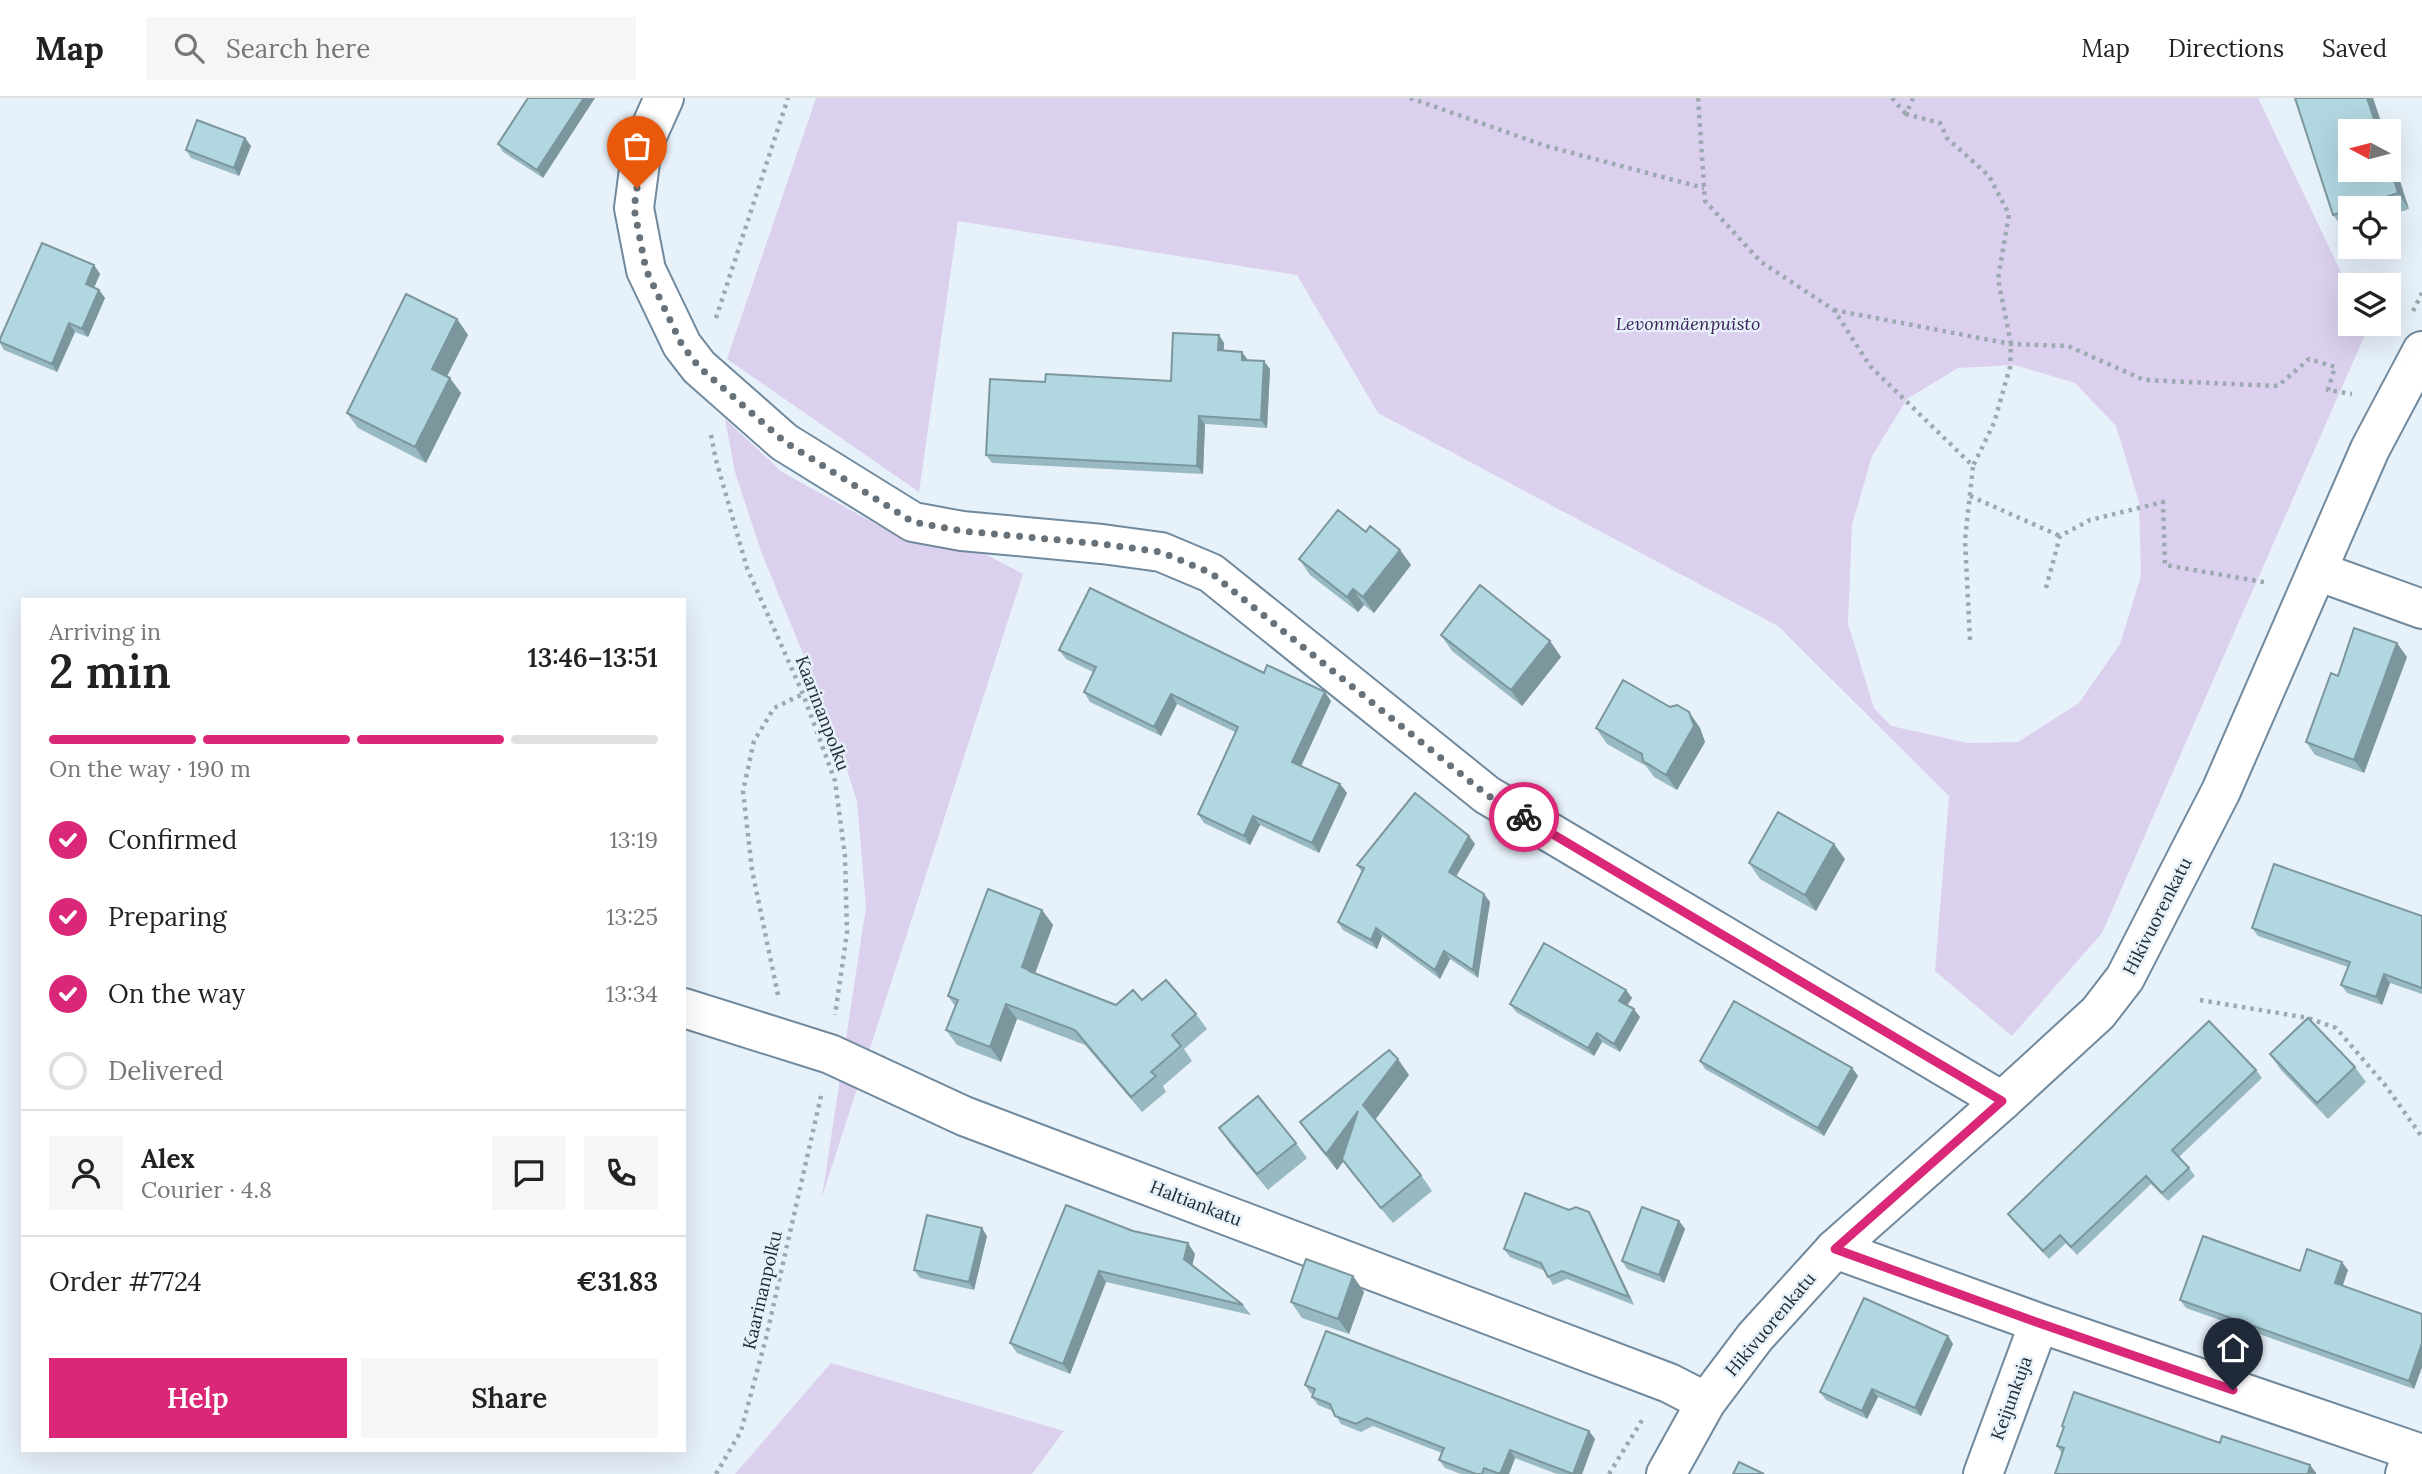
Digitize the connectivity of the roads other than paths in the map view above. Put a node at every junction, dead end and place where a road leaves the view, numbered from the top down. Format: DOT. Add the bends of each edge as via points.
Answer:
graph roads {
  1 [pos="664,98"];
  2 [pos="2422,351"];
  3 [pos="2317,571"];
  4 [pos="2422,609"];
  5 [pos="686,1009"];
  6 [pos="2002,1101"];
  7 [pos="1835,1249"];
  8 [pos="2039,1323"];
  9 [pos="1706,1402"];
  10 [pos="1666,1474"];
  11 [pos="1983,1474"];
  12 [pos="2405,1474"];
  1 -- 6 [label="street" via="642,147 634,208 646,270 682,345 699,367 785,442 913,522 1161,552 1211,573 1487,795"];
  2 -- 3 [label="street, Hikivuorenkatu" via="2370,449"];
  3 -- 4 [label="street"];
  3 -- 6 [label="street, Hikivuorenkatu" via="2221,791 2125,978 2098,1013"];
  5 -- 9 [label="street, Haltiankatu" via="830,1054 964,1116 1669,1383"];
  6 -- 7 [label="street, Hikivuorenkatu"];
  7 -- 8 [label="street"];
  7 -- 9 [label="street, Hikivuorenkatu" via="1755,1337"];
  8 -- 11 [label="street, Keijunkuja"];
  8 -- 12 [label="street" via="2413,1451"];
  9 -- 10 [label="street, Hikivuorenkatu"];
}
